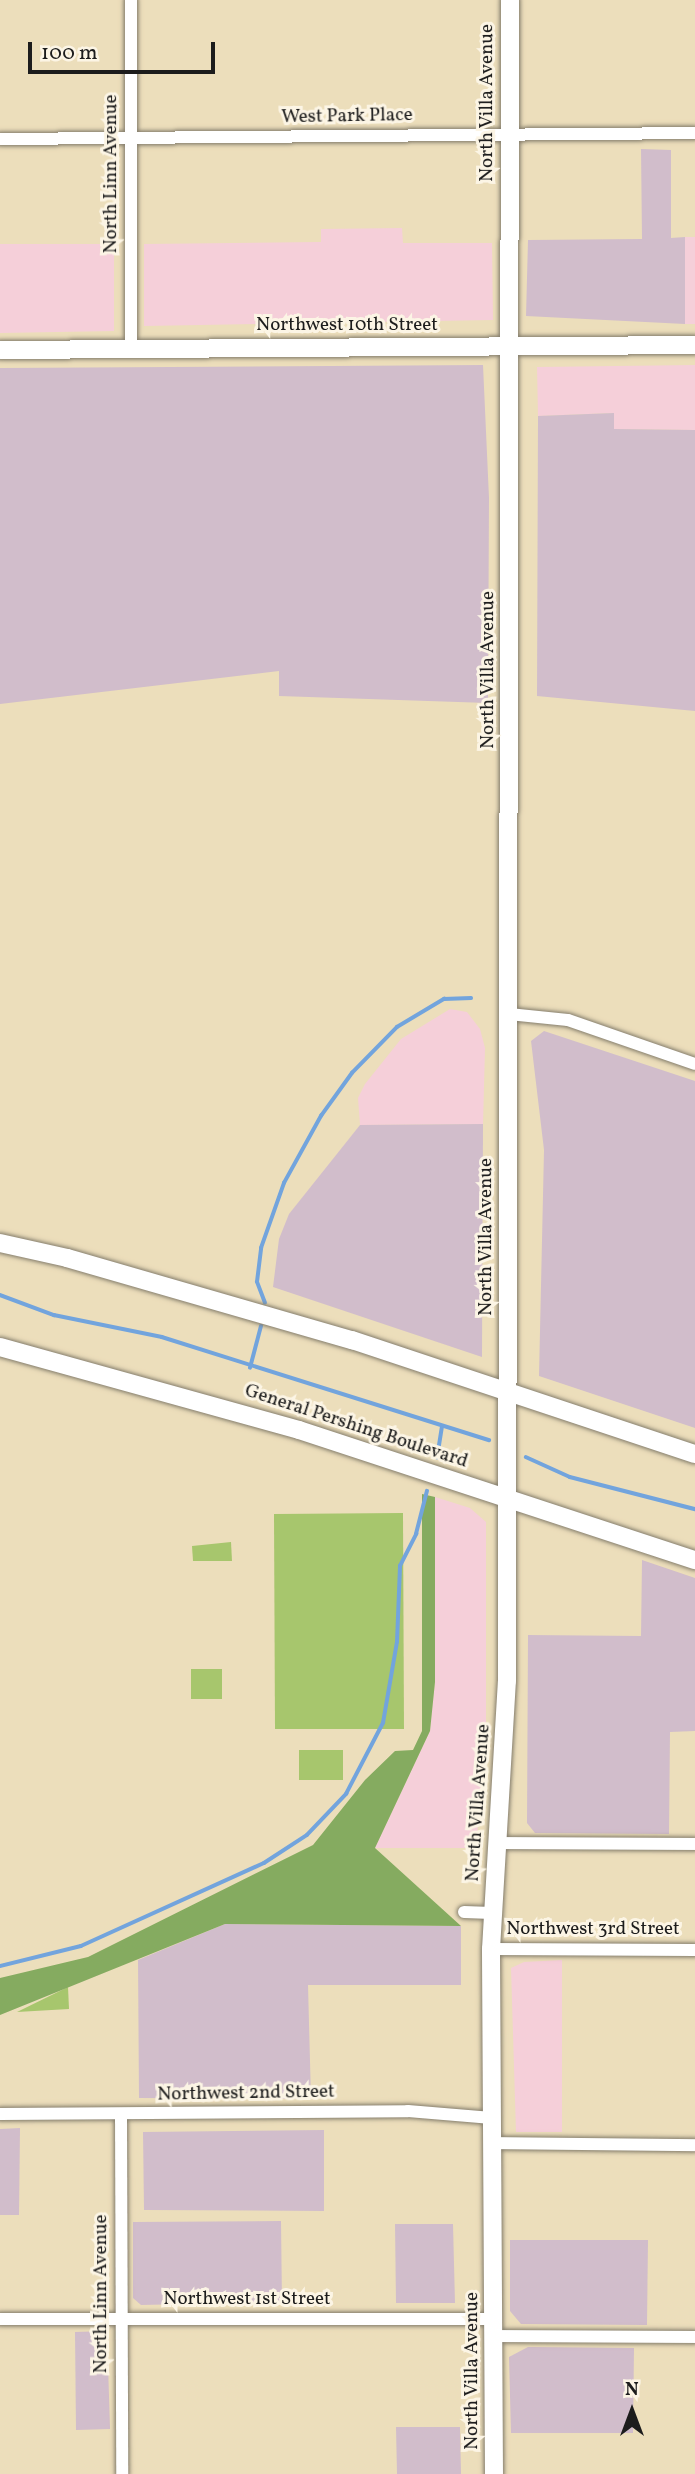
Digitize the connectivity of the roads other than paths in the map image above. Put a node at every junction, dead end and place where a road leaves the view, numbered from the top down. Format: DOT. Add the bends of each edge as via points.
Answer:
graph roads {
  1 [pos="131,0"];
  2 [pos="510,0"];
  3 [pos="695,133"];
  4 [pos="509,135"];
  5 [pos="131,138"];
  6 [pos="0,139"];
  7 [pos="695,345"];
  8 [pos="509,346"];
  9 [pos="131,349"];
  10 [pos="0,350"];
  11 [pos="509,1014"];
  12 [pos="695,1064"];
  13 [pos="0,1244"];
  14 [pos="0,1347"];
  15 [pos="507,1392"];
  16 [pos="695,1454"];
  17 [pos="507,1498"];
  18 [pos="695,1560"];
  19 [pos="498,1843"];
  20 [pos="695,1844"];
  21 [pos="464,1912"];
  22 [pos="492,1913"];
  23 [pos="491,1949"];
  24 [pos="695,1950"];
  25 [pos="0,2114"];
  26 [pos="121,2114"];
  27 [pos="492,2118"];
  28 [pos="492,2143"];
  29 [pos="695,2145"];
  30 [pos="0,2319"];
  31 [pos="122,2319"];
  32 [pos="494,2328"];
  33 [pos="695,2337"];
  34 [pos="122,2474"];
  35 [pos="494,2474"];
  1 -- 5 [label="street, North Linn Avenue"];
  2 -- 4 [label="main road, North Villa Avenue"];
  3 -- 4 [label="street, West Park Place"];
  4 -- 5 [label="street, West Park Place"];
  4 -- 8 [label="main road, North Villa Avenue"];
  5 -- 6 [label="street, West Park Place"];
  5 -- 9 [label="street, North Linn Avenue"];
  7 -- 8 [label="main road, Northwest 10th Street"];
  8 -- 9 [label="main road, Northwest 10th Street"];
  8 -- 11 [label="main road, North Villa Avenue"];
  9 -- 10 [label="main road, Northwest 10th Street"];
  11 -- 12 [label="street" via="568,1020"];
  11 -- 15 [label="main road, North Villa Avenue"];
  13 -- 15 [label="main road" via="67,1258 294,1323"];
  14 -- 17 [label="main road, General Pershing Boulevard" via="286,1426"];
  15 -- 16 [label="main road"];
  15 -- 17 [label="main road, North Villa Avenue"];
  17 -- 18 [label="main road, General Pershing Boulevard"];
  17 -- 19 [label="main road, North Villa Avenue" via="506,1749"];
  19 -- 20 [label="street"];
  19 -- 22 [label="main road, North Villa Avenue"];
  21 -- 22 [label="street, Northwest 3rd Street"];
  22 -- 23 [label="main road, North Villa Avenue"];
  23 -- 24 [label="street, Northwest 3rd Street"];
  23 -- 27 [label="main road, North Villa Avenue"];
  25 -- 26 [label="street, Northwest 2nd Street"];
  26 -- 27 [label="street, Northwest 2nd Street" via="408,2111"];
  26 -- 31 [label="street, North Linn Avenue"];
  27 -- 28 [label="main road, North Villa Avenue"];
  28 -- 29 [label="street"];
  28 -- 32 [label="main road, North Villa Avenue"];
  30 -- 31 [label="street, Northwest 1st Street"];
  31 -- 32 [label="street, Northwest 1st Street"];
  31 -- 34 [label="street, North Linn Avenue"];
  32 -- 33 [label="street, Northwest 1st Street"];
  32 -- 35 [label="main road, North Villa Avenue"];
}
